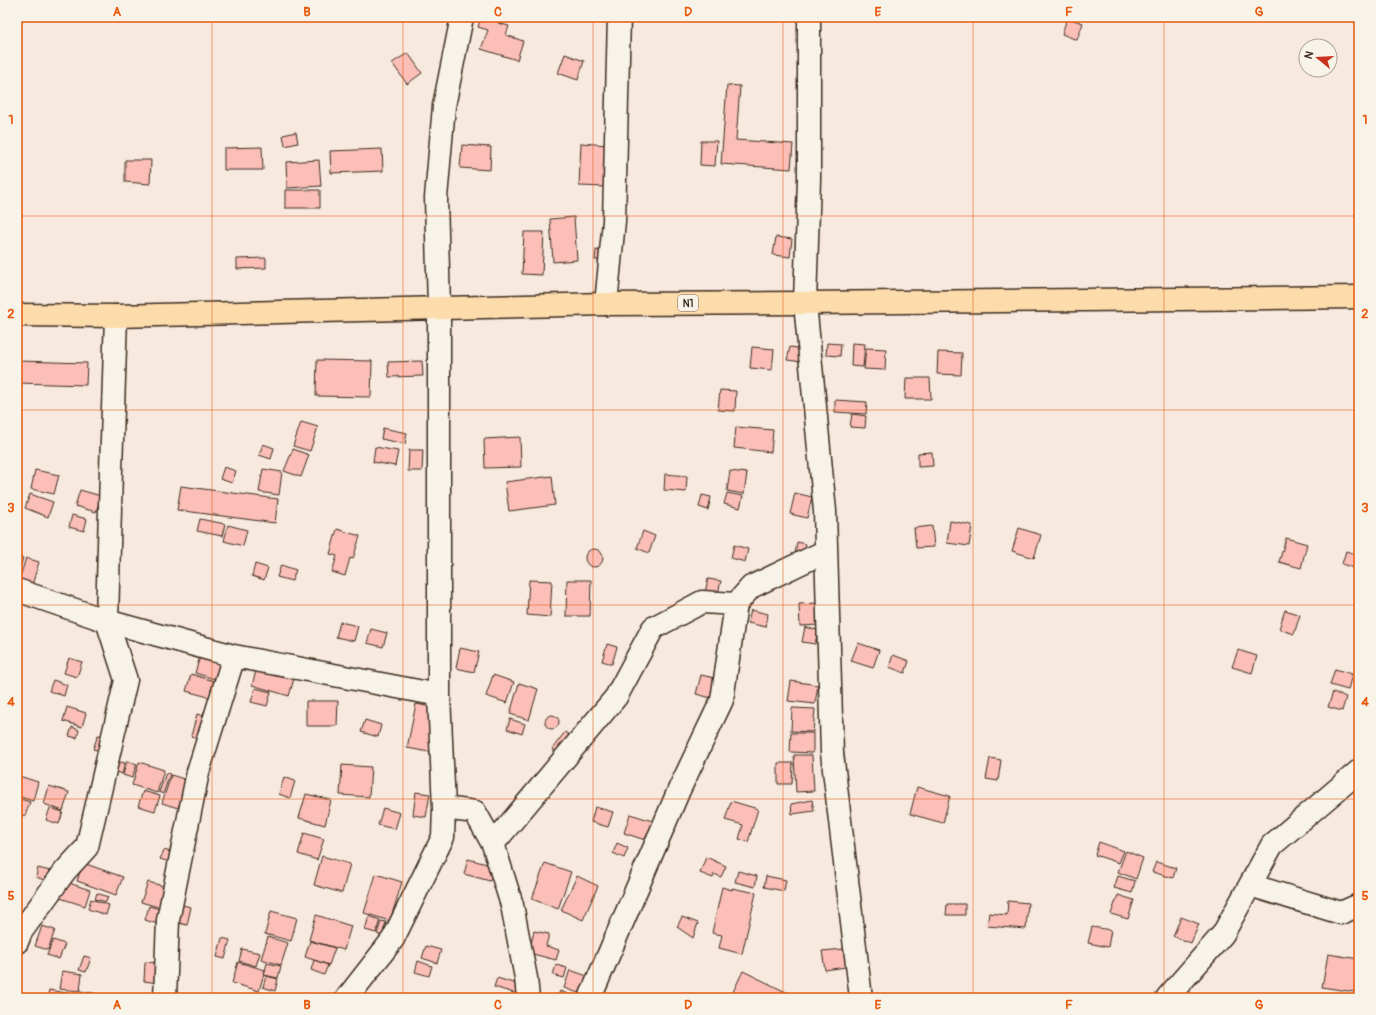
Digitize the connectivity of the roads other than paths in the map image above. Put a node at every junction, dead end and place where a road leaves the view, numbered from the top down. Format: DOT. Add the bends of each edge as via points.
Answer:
graph roads {
  1 [pos="462,17"];
  2 [pos="619,17"];
  3 [pos="809,17"];
  4 [pos="1359,297"];
  5 [pos="805,303"];
  6 [pos="606,304"];
  7 [pos="438,307"];
  8 [pos="17,315"];
  9 [pos="116,316"];
  10 [pos="826,551"];
  11 [pos="17,590"];
  12 [pos="736,604"];
  13 [pos="107,621"];
  14 [pos="234,656"];
  15 [pos="439,695"];
  16 [pos="1359,771"];
  17 [pos="444,808"];
  18 [pos="493,844"];
  19 [pos="1250,885"];
  20 [pos="1359,905"];
  21 [pos="17,942"];
  22 [pos="165,998"];
  23 [pos="347,998"];
  24 [pos="528,998"];
  25 [pos="590,998"];
  26 [pos="861,998"];
  27 [pos="1167,998"];
  1 -- 7 [label="street" via="444,106 436,198"];
  2 -- 6 [label="street" via="614,222"];
  3 -- 5 [label="street" via="809,179"];
  4 -- 5 [label="main road, N1"];
  5 -- 6 [label="main road, N1"];
  5 -- 10 [label="street" via="825,511"];
  6 -- 7 [label="main road, N1"];
  7 -- 9 [label="main road, N1"];
  7 -- 15 [label="street"];
  8 -- 9 [label="main road, N1"];
  9 -- 13 [label="street"];
  10 -- 12 [label="street" via="751,587"];
  10 -- 26 [label="street" via="832,753"];
  11 -- 13 [label="street"];
  12 -- 18 [label="street" via="702,602 653,628 616,697"];
  12 -- 25 [label="street" via="722,700 678,790"];
  13 -- 14 [label="street"];
  13 -- 21 [label="street" via="126,680 87,847 65,871 21,932"];
  14 -- 15 [label="street"];
  14 -- 22 [label="street" via="198,772 168,920"];
  15 -- 17 [label="street"];
  16 -- 19 [label="street" via="1272,845"];
  17 -- 18 [label="street" via="475,812"];
  17 -- 23 [label="street" via="442,837 393,939"];
  18 -- 24 [label="street" via="512,905"];
  19 -- 20 [label="street" via="1341,913"];
  19 -- 27 [label="street" via="1223,934"];
}
